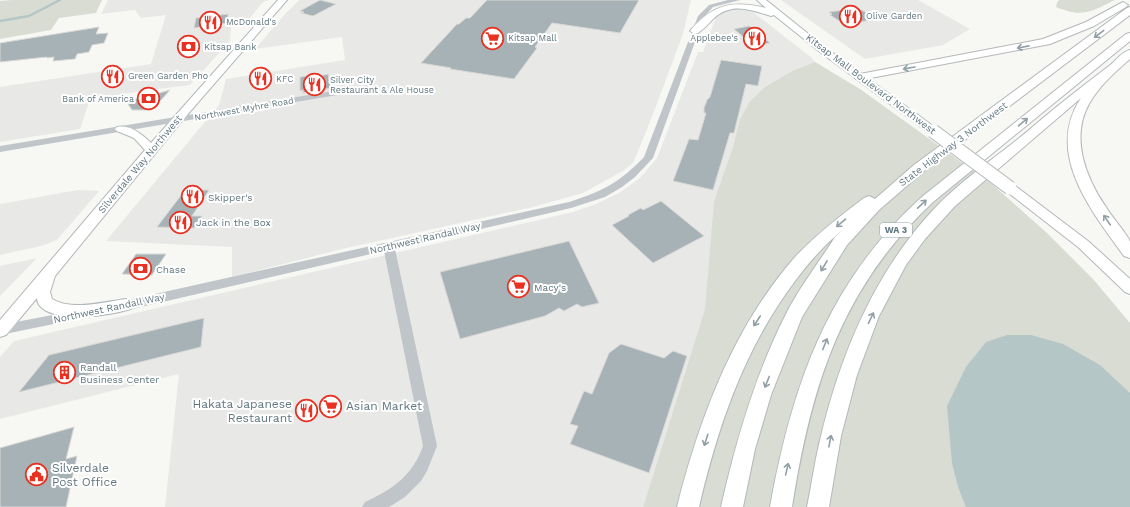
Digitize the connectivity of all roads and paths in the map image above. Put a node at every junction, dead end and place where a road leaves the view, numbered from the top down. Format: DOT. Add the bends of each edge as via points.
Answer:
graph roads {
  1 [pos="283,0"];
  2 [pos="737,0"];
  3 [pos="761,0"];
  4 [pos="1130,2"];
  5 [pos="1130,10"];
  6 [pos="780,16"];
  7 [pos="695,31"];
  8 [pos="1130,36"];
  9 [pos="1130,53"];
  10 [pos="1112,69"];
  11 [pos="860,77"];
  12 [pos="370,87"];
  13 [pos="177,120"];
  14 [pos="121,129"];
  15 [pos="0,149"];
  16 [pos="152,150"];
  17 [pos="919,168"];
  18 [pos="389,246"];
  19 [pos="1130,252"];
  20 [pos="56,264"];
  21 [pos="1130,288"];
  22 [pos="126,305"];
  23 [pos="0,331"];
  24 [pos="370,507"];
  25 [pos="688,507"];
  26 [pos="732,507"];
  27 [pos="781,507"];
  28 [pos="818,507"];
  1 -- 13 [label="main road, Silverdale Way Northwest"];
  2 -- 7 [label="street, Northwest Randall Way" via="716,4 705,10"];
  3 -- 6 [label="main road, Kitsap Mall Boulevard Northwest"];
  4 -- 11 [label="highway, one-way" via="1090,24 1046,42"];
  5 -- 17 [label="highway, State Highway 3 Northwest, one-way"];
  6 -- 7 [label="main road" via="754,7 732,6 716,12"];
  6 -- 11 [label="main road, Kitsap Mall Boulevard Northwest"];
  7 -- 18 [label="street, Northwest Randall Way" via="648,158 628,179 601,195 571,205"];
  27 -- 8 [label="highway, WA 3, one-way" via="788,466 806,395 818,364 843,306 888,238 956,174"];
  9 -- 10 [label="highway"];
  19 -- 10 [label="highway, one-way" via="1090,194 1080,172 1074,144 1078,114 1085,101"];
  28 -- 10 [label="highway, one-way" via="831,436 853,362 883,292 911,246 940,212 978,178"];
  11 -- 21 [label="main road, Kitsap Mall Boulevard Northwest, bridge" via="1071,234"];
  12 -- 13 [label="street, Northwest Myhre Road"];
  13 -- 14 [label="street, Northwest Myhre Road"];
  13 -- 16 [label="main road, Silverdale Way Northwest"];
  14 -- 15 [label="street, Northwest Myhre Road"];
  14 -- 16 [label="main road" via="138,136"];
  16 -- 20 [label="main road, Silverdale Way Northwest"];
  17 -- 25 [label="highway, one-way" via="867,202 820,242 793,270 776,293 753,328 721,396 698,462"];
  17 -- 26 [label="highway, State Highway 3 Northwest, one-way" via="874,207 841,241 794,315 761,395 745,448"];
  18 -- 22 [label="street, Northwest Randall Way"];
  18 -- 24 [label="street" via="430,446 422,467 406,486 386,500"];
  20 -- 22 [label="main road" via="44,288 44,299 50,307 67,310"];
  20 -- 23 [label="main road, Silverdale Way Northwest"];
  22 -- 23 [label="street, Northwest Randall Way"];
}
